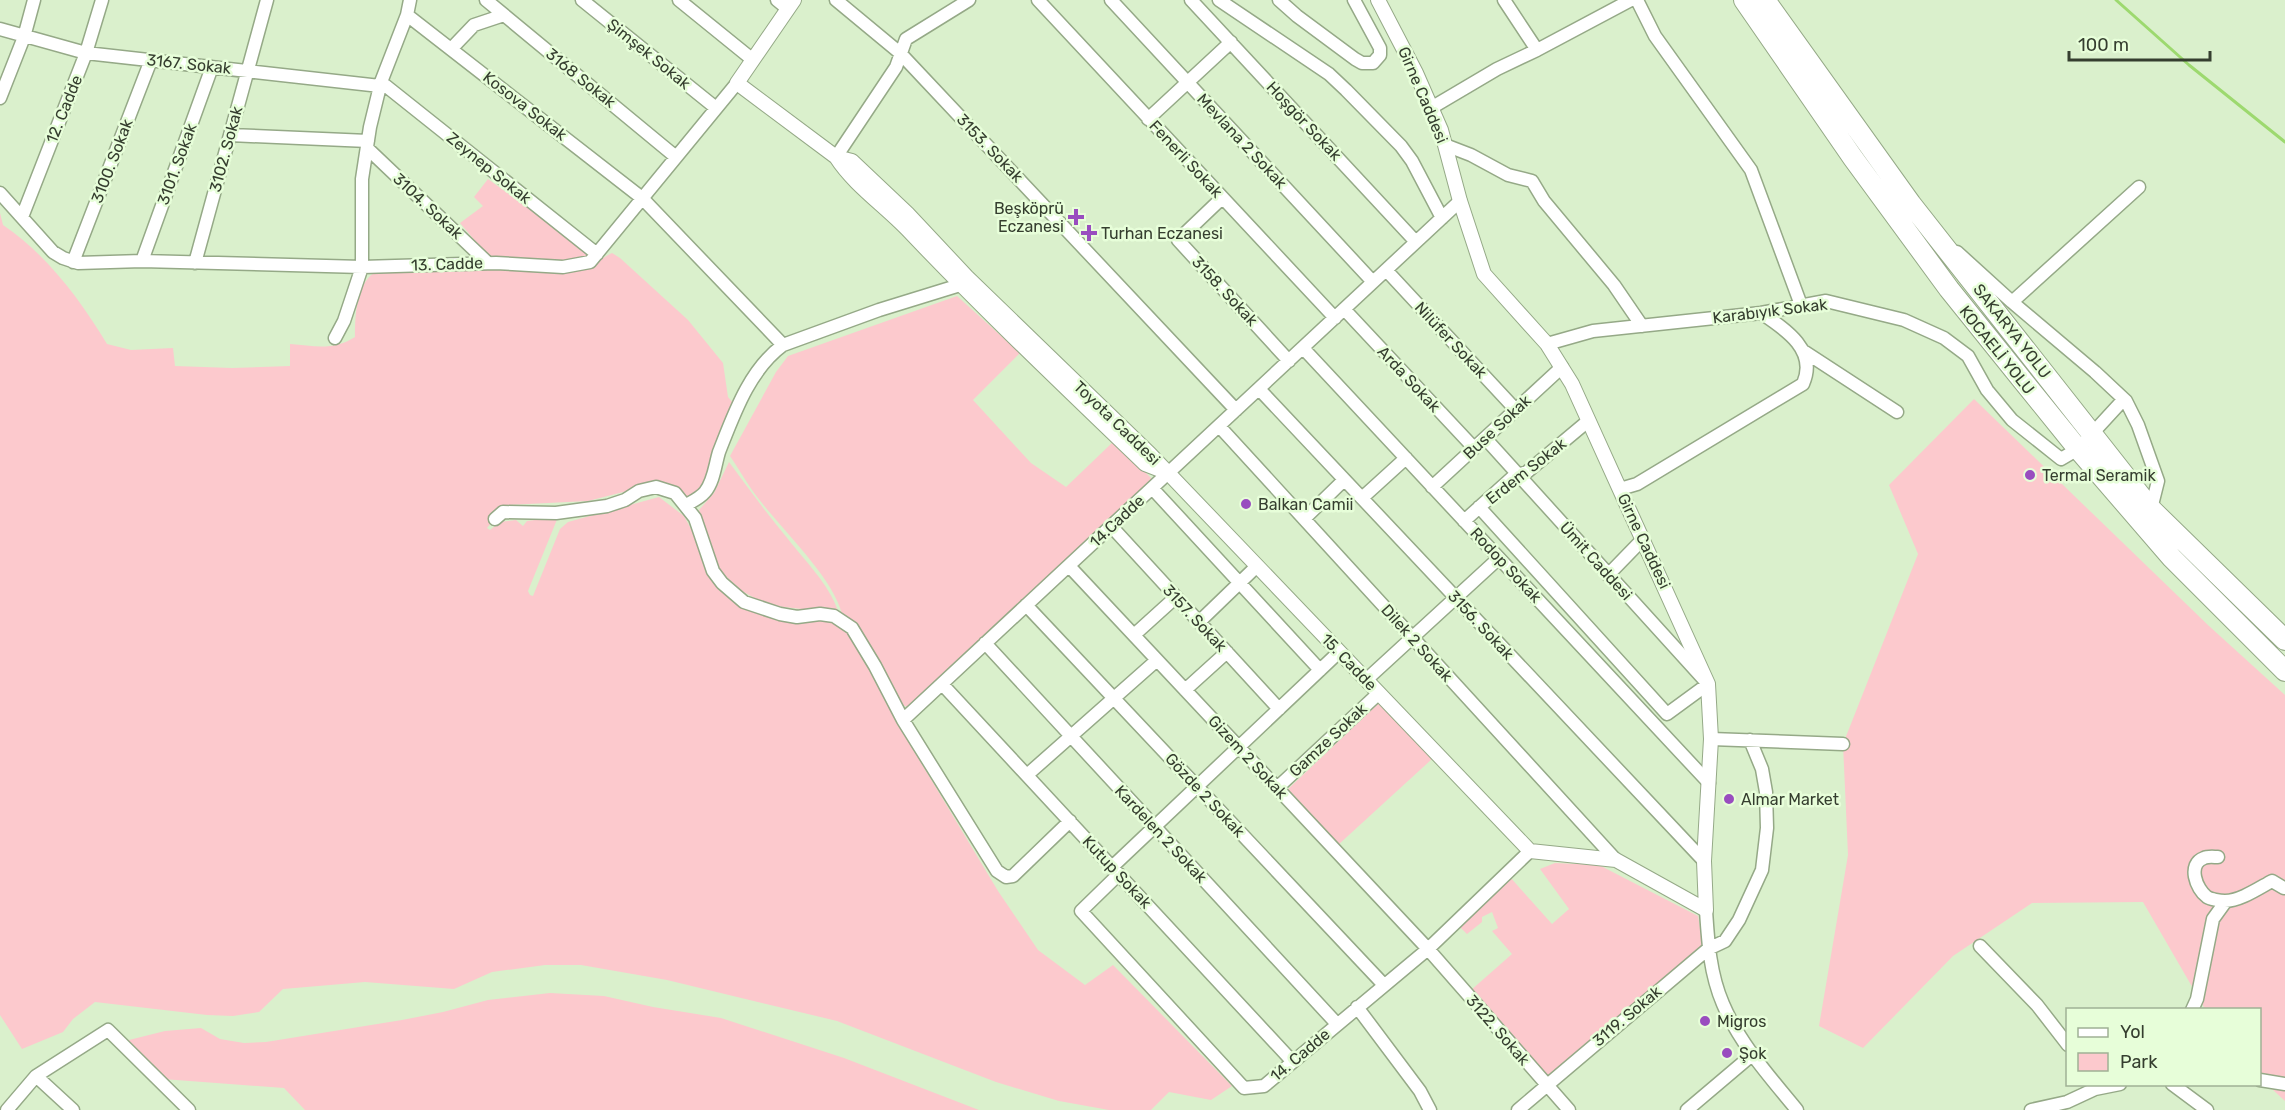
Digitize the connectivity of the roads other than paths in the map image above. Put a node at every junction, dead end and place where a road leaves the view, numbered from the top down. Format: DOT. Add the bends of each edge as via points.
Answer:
graph roads {
  1 [pos="34,0"];
  2 [pos="102,0"];
  3 [pos="267,0"];
  4 [pos="410,0"];
  5 [pos="486,0"];
  6 [pos="582,0"];
  7 [pos="679,0"];
  8 [pos="777,0"];
  9 [pos="836,0"];
  10 [pos="969,0"];
  11 [pos="1038,0"];
  12 [pos="1110,0"];
  13 [pos="1191,0"];
  14 [pos="1219,0"];
  15 [pos="1279,0"];
  16 [pos="1354,0"];
  17 [pos="1378,0"];
  18 [pos="1504,0"];
  19 [pos="1631,0"];
  20 [pos="1637,0"];
  21 [pos="1744,0"];
  22 [pos="1765,0"];
  23 [pos="791,4"];
  24 [pos="407,15"];
  25 [pos="504,15"];
  26 [pos="0,30"];
  27 [pos="24,37"];
  28 [pos="1231,42"];
  29 [pos="452,48"];
  30 [pos="1537,50"];
  31 [pos="86,53"];
  32 [pos="900,54"];
  33 [pos="151,60"];
  34 [pos="753,60"];
  35 [pos="212,67"];
  36 [pos="247,71"];
  37 [pos="1187,82"];
  38 [pos="737,83"];
  39 [pos="381,84"];
  40 [pos="0,98"];
  41 [pos="716,108"];
  42 [pos="1431,108"];
  43 [pos="1148,119"];
  44 [pos="230,135"];
  45 [pos="367,145"];
  46 [pos="1445,145"];
  47 [pos="676,157"];
  48 [pos="836,157"];
  49 [pos="2139,187"];
  50 [pos="0,193"];
  51 [pos="642,198"];
  52 [pos="1222,198"];
  53 [pos="1460,201"];
  54 [pos="22,217"];
  55 [pos="1442,218"];
  56 [pos="1931,230"];
  57 [pos="1416,242"];
  58 [pos="597,254"];
  59 [pos="142,261"];
  60 [pos="73,262"];
  61 [pos="195,263"];
  62 [pos="488,263"];
  63 [pos="362,267"];
  64 [pos="1386,270"];
  65 [pos="964,281"];
  66 [pos="1373,282"];
  67 [pos="2012,302"];
  68 [pos="1802,305"];
  69 [pos="1761,313"];
  70 [pos="1339,314"];
  71 [pos="1642,326"];
  72 [pos="335,338"];
  73 [pos="1547,344"];
  74 [pos="783,345"];
  75 [pos="1303,348"];
  76 [pos="1805,352"];
  77 [pos="1289,361"];
  78 [pos="1562,367"];
  79 [pos="1259,389"];
  80 [pos="2124,399"];
  81 [pos="1236,410"];
  82 [pos="1516,410"];
  83 [pos="1897,412"];
  84 [pos="1588,421"];
  85 [pos="1219,426"];
  86 [pos="1485,438"];
  87 [pos="2085,443"];
  88 [pos="1474,448"];
  89 [pos="1406,458"];
  90 [pos="1168,473"];
  91 [pos="1519,476"];
  92 [pos="1344,480"];
  93 [pos="1432,487"];
  94 [pos="1152,488"];
  95 [pos="1620,489"];
  96 [pos="1362,498"];
  97 [pos="686,505"];
  98 [pos="1479,507"];
  99 [pos="2151,509"];
  100 [pos="495,519"];
  101 [pos="1304,519"];
  102 [pos="1464,520"];
  103 [pos="1111,526"];
  104 [pos="1643,539"];
  105 [pos="1499,558"];
  106 [pos="1069,566"];
  107 [pos="1257,566"];
  108 [pos="1608,575"];
  109 [pos="1239,584"];
  110 [pos="1176,597"];
  111 [pos="1456,598"];
  112 [pos="1026,605"];
  113 [pos="1199,622"];
  114 [pos="1134,635"];
  115 [pos="1412,638"];
  116 [pos="2285,640"];
  117 [pos="986,643"];
  118 [pos="1227,652"];
  119 [pos="1339,652"];
  120 [pos="1157,660"];
  121 [pos="1320,670"];
  122 [pos="2285,671"];
  123 [pos="1366,680"];
  124 [pos="942,684"];
  125 [pos="1708,684"];
  126 [pos="1185,690"];
  127 [pos="1378,693"];
  128 [pos="1113,698"];
  129 [pos="1279,709"];
  130 [pos="903,720"];
  131 [pos="1071,736"];
  132 [pos="1711,738"];
  133 [pos="1750,740"];
  134 [pos="1843,744"];
  135 [pos="1238,747"];
  136 [pos="1027,775"];
  137 [pos="1709,783"];
  138 [pos="1197,786"];
  139 [pos="1277,788"];
  140 [pos="1070,821"];
  141 [pos="1154,826"];
  142 [pos="1530,851"];
  143 [pos="2218,857"];
  144 [pos="1616,860"];
  145 [pos="1704,861"];
  146 [pos="1115,870"];
  147 [pos="2284,888"];
  148 [pos="2226,901"];
  149 [pos="1706,910"];
  150 [pos="1980,946"];
  151 [pos="1428,949"];
  152 [pos="1708,949"];
  153 [pos="1384,985"];
  154 [pos="1357,1007"];
  155 [pos="2193,1008"];
  156 [pos="1337,1024"];
  157 [pos="2066,1044"];
  158 [pos="1752,1055"];
  159 [pos="1292,1061"];
  160 [pos="36,1076"];
  161 [pos="2261,1080"];
  162 [pos="1546,1084"];
  163 [pos="2285,1084"];
  164 [pos="2175,1086"];
  165 [pos="2094,1087"];
  166 [pos="2067,1102"];
  167 [pos="182,1108"];
  168 [pos="7,1110"];
  169 [pos="73,1110"];
  170 [pos="1430,1110"];
  171 [pos="1518,1110"];
  172 [pos="1569,1110"];
  173 [pos="1687,1110"];
  174 [pos="1797,1110"];
  175 [pos="2031,1110"];
  176 [pos="2078,1110"];
  177 [pos="2207,1110"];
  1 -- 27 [label="street"];
  2 -- 31 [label="street, 12. Cadde"];
  3 -- 36 [label="street, 3102. Sokak"];
  4 -- 24 [label="street"];
  5 -- 25 [label="street, 3168 Sokak"];
  6 -- 41 [label="street, Şimşek Sokak"];
  7 -- 34 [label="street"];
  8 -- 23 [label="street"];
  9 -- 32 [label="street, 3153. Sokak"];
  10 -- 32 [label="street" via="906,39"];
  11 -- 43 [label="street, Fenerli Sokak"];
  12 -- 37 [label="street, Mevlana 2 Sokak"];
  13 -- 28 [label="street, Hoşgör Sokak"];
  14 -- 55 [label="street" via="1329,74 1346,90 1413,161"];
  15 -- 16 [label="street" via="1355,59 1373,63 1380,48"];
  17 -- 42 [label="street, Girne Caddesi"];
  18 -- 30 [label="street"];
  19 -- 30 [label="street"];
  20 -- 68 [label="street" via="1654,36 1751,170"];
  21 -- 87 [label="highway, KOCAELİ YOLU" via="1949,290"];
  22 -- 56 [label="highway, SAKARYA YOLU"];
  23 -- 34 [label="street, 13. Cadde"];
  24 -- 29 [label="street, Kosova Sokak"];
  24 -- 39 [label="street"];
  25 -- 29 [label="street" via="474,25"];
  25 -- 47 [label="street, 3168 Sokak"];
  26 -- 27 [label="street, 3167. Sokak"];
  27 -- 31 [label="street, 3167. Sokak"];
  27 -- 40 [label="street"];
  28 -- 37 [label="street"];
  28 -- 57 [label="street, Hoşgör Sokak"];
  29 -- 51 [label="street, Kosova Sokak"];
  30 -- 42 [label="street"];
  31 -- 33 [label="street, 3167. Sokak"];
  31 -- 54 [label="street, 12. Cadde"];
  32 -- 48 [label="street" via="896,67"];
  32 -- 81 [label="street, 3153. Sokak"];
  33 -- 35 [label="street, 3167. Sokak"];
  33 -- 60 [label="street, 3100. Sokak"];
  34 -- 38 [label="street, 13. Cadde"];
  35 -- 36 [label="street, 3167. Sokak"];
  35 -- 59 [label="street, 3101. Sokak"];
  36 -- 39 [label="street, 3167. Sokak"];
  36 -- 44 [label="street, 3102. Sokak"];
  37 -- 43 [label="street"];
  37 -- 66 [label="street, Mevlana 2 Sokak"];
  38 -- 41 [label="street, 13. Cadde"];
  38 -- 48 [label="street, Toyota Caddesi"];
  39 -- 45 [label="street"];
  39 -- 58 [label="street, Zeynep Sokak"];
  41 -- 47 [label="street, 13. Cadde"];
  42 -- 46 [label="street, Girne Caddesi"];
  43 -- 52 [label="street, Fenerli Sokak"];
  44 -- 45 [label="street"];
  44 -- 61 [label="street, 3102. Sokak"];
  45 -- 62 [label="street, 3104. Sokak"];
  45 -- 63 [label="street" via="362,179"];
  46 -- 53 [label="street, Girne Caddesi"];
  46 -- 71 [label="street" via="1471,154 1508,175 1532,181"];
  47 -- 51 [label="street, 13. Cadde"];
  48 -- 65 [label="street, Toyota Caddesi" via="852,160 907,213"];
  49 -- 67 [label="street"];
  50 -- 54 [label="street"];
  51 -- 58 [label="street, 13. Cadde"];
  51 -- 74 [label="street, Kosova Sokak"];
  52 -- 70 [label="street, Fenerli Sokak"];
  52 -- 77 [label="street, 3158. Sokak" via="1178,240"];
  53 -- 55 [label="street, 14.Cadde"];
  53 -- 73 [label="street, Girne Caddesi" via="1484,274"];
  54 -- 60 [label="street" via="53,252"];
  55 -- 57 [label="street, 14.Cadde"];
  56 -- 67 [label="street"];
  56 -- 87 [label="highway, SAKARYA YOLU" via="2036,361"];
  57 -- 64 [label="street, 14.Cadde"];
  58 -- 62 [label="street, 13. Cadde" via="590,262 563,267"];
  59 -- 60 [label="street, 13. Cadde"];
  59 -- 61 [label="street, 13. Cadde"];
  61 -- 63 [label="street, 13. Cadde"];
  62 -- 63 [label="street, 13. Cadde"];
  63 -- 72 [label="street"];
  64 -- 66 [label="street, 14.Cadde"];
  64 -- 82 [label="street, Nilüfer Sokak"];
  65 -- 74 [label="street"];
  65 -- 90 [label="street, Toyota Caddesi"];
  66 -- 70 [label="street, 14.Cadde"];
  67 -- 80 [label="street"];
  68 -- 69 [label="street, Karabıyık Sokak"];
  68 -- 87 [label="street, Karabıyık Sokak" via="1826,301 1904,320 1944,338 1968,356 1987,390 2012,420 2061,459"];
  69 -- 71 [label="street, Karabıyık Sokak"];
  69 -- 76 [label="street" via="1788,331"];
  70 -- 75 [label="street, 14.Cadde"];
  70 -- 88 [label="street, Arda Sokak"];
  71 -- 73 [label="street, Karabıyık Sokak" via="1593,331"];
  73 -- 78 [label="street, Girne Caddesi"];
  74 -- 97 [label="street" via="758,370 744,393 707,490"];
  75 -- 77 [label="street, 14.Cadde"];
  75 -- 89 [label="street, Rodop Sokak"];
  76 -- 83 [label="street"];
  76 -- 95 [label="street" via="1807,373 1803,384 1637,484"];
  77 -- 79 [label="street, 14.Cadde"];
  78 -- 82 [label="street, Buse Sokak"];
  78 -- 84 [label="street, Girne Caddesi"];
  79 -- 81 [label="street, 14.Cadde"];
  79 -- 92 [label="street, 3156. Sokak"];
  80 -- 87 [label="street"];
  80 -- 99 [label="street" via="2158,481"];
  81 -- 85 [label="street, 14.Cadde"];
  82 -- 86 [label="street, Buse Sokak"];
  84 -- 91 [label="street, Erdem Sokak"];
  84 -- 95 [label="street, Girne Caddesi"];
  85 -- 90 [label="street, 14.Cadde"];
  85 -- 101 [label="street, Dilek 2 Sokak"];
  86 -- 88 [label="street, Buse Sokak"];
  86 -- 91 [label="street, Ümit Caddesi"];
  87 -- 99 [label="highway, SAKARYA YOLU"];
  87 -- 122 [label="highway, KOCAELİ YOLU" via="2172,558"];
  88 -- 93 [label="street, Buse Sokak"];
  89 -- 93 [label="street, Rodop Sokak"];
  89 -- 96 [label="street"];
  90 -- 94 [label="street, 14.Cadde"];
  90 -- 107 [label="street, 15. Cadde"];
  91 -- 98 [label="street, Erdem Sokak" via="1514,476"];
  91 -- 108 [label="street, Ümit Caddesi"];
  92 -- 96 [label="street, 3156. Sokak"];
  92 -- 101 [label="street"];
  93 -- 102 [label="street, Rodop Sokak"];
  94 -- 103 [label="street, 14.Cadde"];
  94 -- 109 [label="street"];
  95 -- 104 [label="street, Girne Caddesi"];
  96 -- 111 [label="street, 3156. Sokak"];
  97 -- 100 [label="street" via="675,493 656,487 607,506 556,513 503,512"];
  97 -- 130 [label="street" via="695,518 708,561 722,583 744,602 758,608 797,617 834,616 852,628"];
  98 -- 102 [label="street, Erdem Sokak"];
  98 -- 125 [label="street" via="1667,714"];
  99 -- 116 [label="highway, SAKARYA YOLU"];
  101 -- 115 [label="street, Dilek 2 Sokak"];
  102 -- 105 [label="street, Rodop Sokak"];
  103 -- 106 [label="street, 14.Cadde"];
  103 -- 110 [label="street, 3157. Sokak"];
  104 -- 108 [label="street"];
  104 -- 125 [label="street, Girne Caddesi"];
  105 -- 111 [label="street"];
  105 -- 137 [label="street, Rodop Sokak"];
  106 -- 112 [label="street, 14.Cadde"];
  106 -- 114 [label="street, Gizem 2 Sokak"];
  107 -- 109 [label="street"];
  107 -- 119 [label="street, 15. Cadde"];
  108 -- 125 [label="street, Ümit Caddesi"];
  109 -- 113 [label="street"];
  109 -- 121 [label="street"];
  110 -- 113 [label="street, 3157. Sokak"];
  110 -- 114 [label="street"];
  111 -- 115 [label="street"];
  111 -- 145 [label="street, 3156. Sokak"];
  112 -- 117 [label="street, 14.Cadde"];
  112 -- 128 [label="street, Gözde 2 Sokak"];
  113 -- 118 [label="street, 3157. Sokak"];
  114 -- 120 [label="street, Gizem 2 Sokak"];
  115 -- 123 [label="street"];
  115 -- 144 [label="street, Dilek 2 Sokak"];
  117 -- 124 [label="street, 14.Cadde"];
  117 -- 131 [label="street, Kardelen 2 Sokak"];
  118 -- 126 [label="street"];
  118 -- 129 [label="street, 3157. Sokak"];
  119 -- 121 [label="street"];
  119 -- 123 [label="street, 15. Cadde"];
  120 -- 126 [label="street, Gizem 2 Sokak"];
  120 -- 128 [label="street"];
  121 -- 129 [label="street"];
  123 -- 127 [label="street, 15. Cadde"];
  124 -- 130 [label="street, 14.Cadde"];
  124 -- 136 [label="street, Kutup Sokak"];
  125 -- 132 [label="street, Girne Caddesi"];
  126 -- 135 [label="street, Gizem 2 Sokak"];
  127 -- 139 [label="street, Gamze Sokak"];
  127 -- 142 [label="street, 15. Cadde"];
  128 -- 131 [label="street"];
  128 -- 138 [label="street, Gözde 2 Sokak"];
  129 -- 135 [label="street"];
  130 -- 140 [label="street" via="997,871 1006,877 1013,876"];
  131 -- 136 [label="street"];
  131 -- 141 [label="street, Kardelen 2 Sokak"];
  132 -- 133 [label="street"];
  132 -- 137 [label="street, Girne Caddesi"];
  133 -- 134 [label="street"];
  133 -- 152 [label="street, 3119. Sokak" via="1766,792 1762,870 1739,920 1725,940"];
  135 -- 138 [label="street"];
  135 -- 139 [label="street, Gizem 2 Sokak"];
  136 -- 140 [label="street, Kutup Sokak"];
  137 -- 145 [label="street, Girne Caddesi"];
  138 -- 141 [label="street"];
  138 -- 153 [label="street, Gözde 2 Sokak"];
  139 -- 151 [label="street, Gizem 2 Sokak"];
  140 -- 146 [label="street, Kutup Sokak"];
  141 -- 146 [label="street"];
  141 -- 156 [label="street, Kardelen 2 Sokak"];
  142 -- 144 [label="street"];
  142 -- 151 [label="street, 14. Cadde"];
  143 -- 148 [label="street" via="2204,858 2196,864 2194,874 2208,898"];
  144 -- 149 [label="street"];
  145 -- 149 [label="street, Girne Caddesi"];
  146 -- 159 [label="street, Kutup Sokak"];
  146 -- 159 [label="street, 14. Cadde" via="1081,911 1244,1088 1264,1086"];
  147 -- 148 [label="street" via="2272,881"];
  148 -- 155 [label="street" via="2213,919"];
  149 -- 152 [label="street, Girne Caddesi"];
  150 -- 157 [label="street" via="2037,1005"];
  151 -- 153 [label="street, 14. Cadde"];
  151 -- 162 [label="street, 3122. Sokak"];
  152 -- 158 [label="street, Girne Caddesi" via="1723,1004"];
  152 -- 162 [label="street, 3119. Sokak"];
  153 -- 154 [label="street, 14. Cadde"];
  154 -- 156 [label="street, 14. Cadde"];
  154 -- 170 [label="street"];
  156 -- 159 [label="street, 14. Cadde"];
  158 -- 173 [label="street"];
  158 -- 174 [label="street, Girne Caddesi"];
  160 -- 167 [label="street" via="108,1030"];
  160 -- 168 [label="street"];
  160 -- 169 [label="street"];
  161 -- 163 [label="street"];
  162 -- 171 [label="street, 3119. Sokak"];
  162 -- 172 [label="street, 3122. Sokak"];
  164 -- 177 [label="street"];
  165 -- 166 [label="street"];
  166 -- 175 [label="street"];
  166 -- 176 [label="street"];
}
